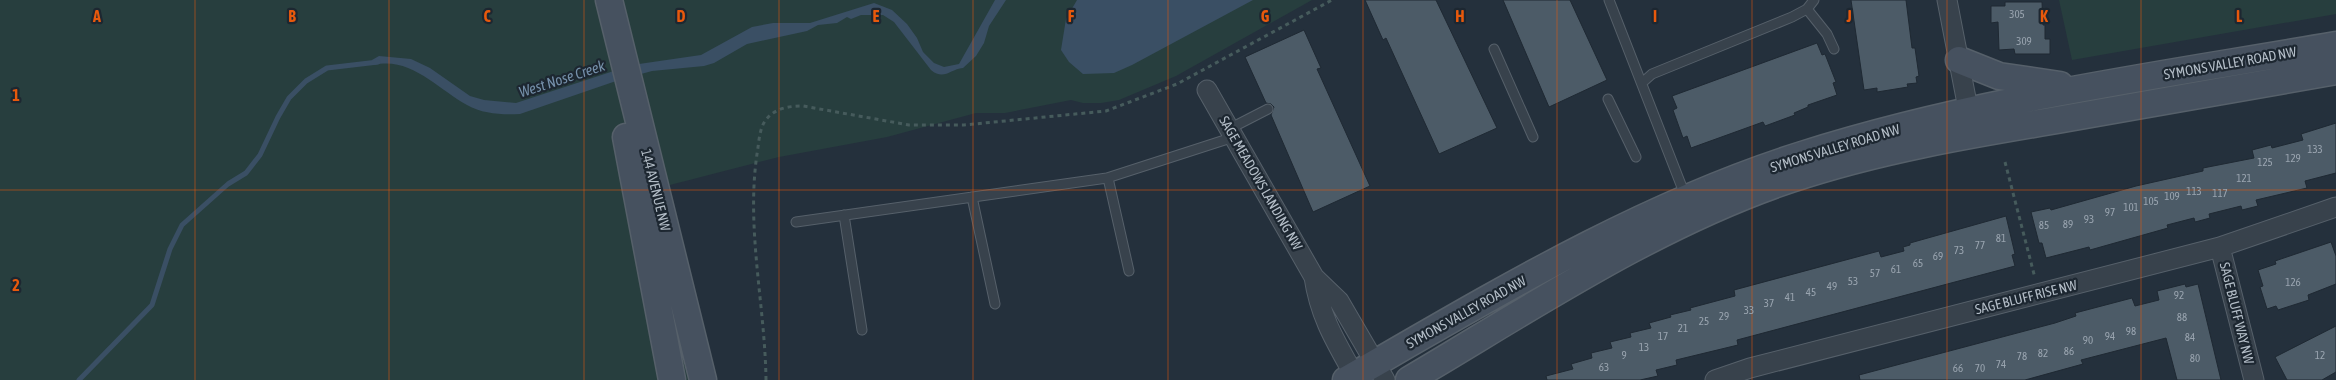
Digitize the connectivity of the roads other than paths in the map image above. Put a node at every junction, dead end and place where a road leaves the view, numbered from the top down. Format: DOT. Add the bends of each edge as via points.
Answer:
graph roads {
  1 [pos="1609,0"];
  2 [pos="1814,0"];
  3 [pos="1947,0"];
  4 [pos="603,8"];
  5 [pos="1807,9"];
  6 [pos="2336,45"];
  7 [pos="1494,49"];
  8 [pos="1834,50"];
  9 [pos="1958,60"];
  10 [pos="2336,71"];
  11 [pos="1643,82"];
  12 [pos="2088,89"];
  13 [pos="1207,90"];
  14 [pos="1608,99"];
  15 [pos="1268,109"];
  16 [pos="1970,122"];
  17 [pos="1232,133"];
  18 [pos="634,135"];
  19 [pos="1533,137"];
  20 [pos="1636,157"];
  21 [pos="1108,178"];
  22 [pos="972,197"];
  23 [pos="1686,198"];
  24 [pos="2336,207"];
  25 [pos="844,215"];
  26 [pos="796,222"];
  27 [pos="2220,247"];
  28 [pos="1129,271"];
  29 [pos="995,304"];
  30 [pos="862,330"];
  31 [pos="1364,376"];
  32 [pos="672,380"];
  33 [pos="703,380"];
  34 [pos="1409,380"];
  35 [pos="1715,380"];
  36 [pos="2254,380"];
  1 -- 11 [label="lane"];
  2 -- 5 [label="lane"];
  3 -- 9 [label="street"];
  4 -- 18 [label="main road, 144 AVENUE NW"];
  5 -- 8 [label="lane" via="1827,34"];
  5 -- 11 [label="lane" via="1652,74"];
  6 -- 12 [label="main road, SYMONS VALLEY ROAD NW"];
  7 -- 19 [label="lane"];
  9 -- 12 [label="main road" via="1999,76"];
  9 -- 16 [label="street"];
  10 -- 16 [label="main road, SYMONS VALLEY ROAD NW"];
  11 -- 23 [label="lane"];
  12 -- 16 [label="main road, SYMONS VALLEY ROAD NW"];
  13 -- 17 [label="street, SAGE MEADOWS LANDING NW"];
  14 -- 20 [label="lane"];
  15 -- 17 [label="lane"];
  16 -- 23 [label="main road, SYMONS VALLEY ROAD NW" via="1802,155"];
  16 -- 34 [label="main road, SYMONS VALLEY ROAD NW" via="1908,147 1791,179 1694,219 1594,271"];
  17 -- 21 [label="lane"];
  17 -- 31 [label="street, SAGE MEADOWS LANDING NW" via="1314,277 1339,301"];
  18 -- 32 [label="main road, 144 AVENUE NW"];
  18 -- 33 [label="main road, 144 AVENUE NW"];
  21 -- 22 [label="lane"];
  21 -- 28 [label="lane"];
  22 -- 25 [label="lane"];
  22 -- 29 [label="lane"];
  23 -- 31 [label="main road, SYMONS VALLEY ROAD NW" via="1538,272"];
  24 -- 27 [label="street, SAGE BLUFF RISE NW"];
  25 -- 26 [label="lane"];
  25 -- 30 [label="lane"];
  27 -- 35 [label="street, SAGE BLUFF RISE NW" via="1750,368"];
  27 -- 36 [label="street, SAGE BLUFF WAY NW"];
}
